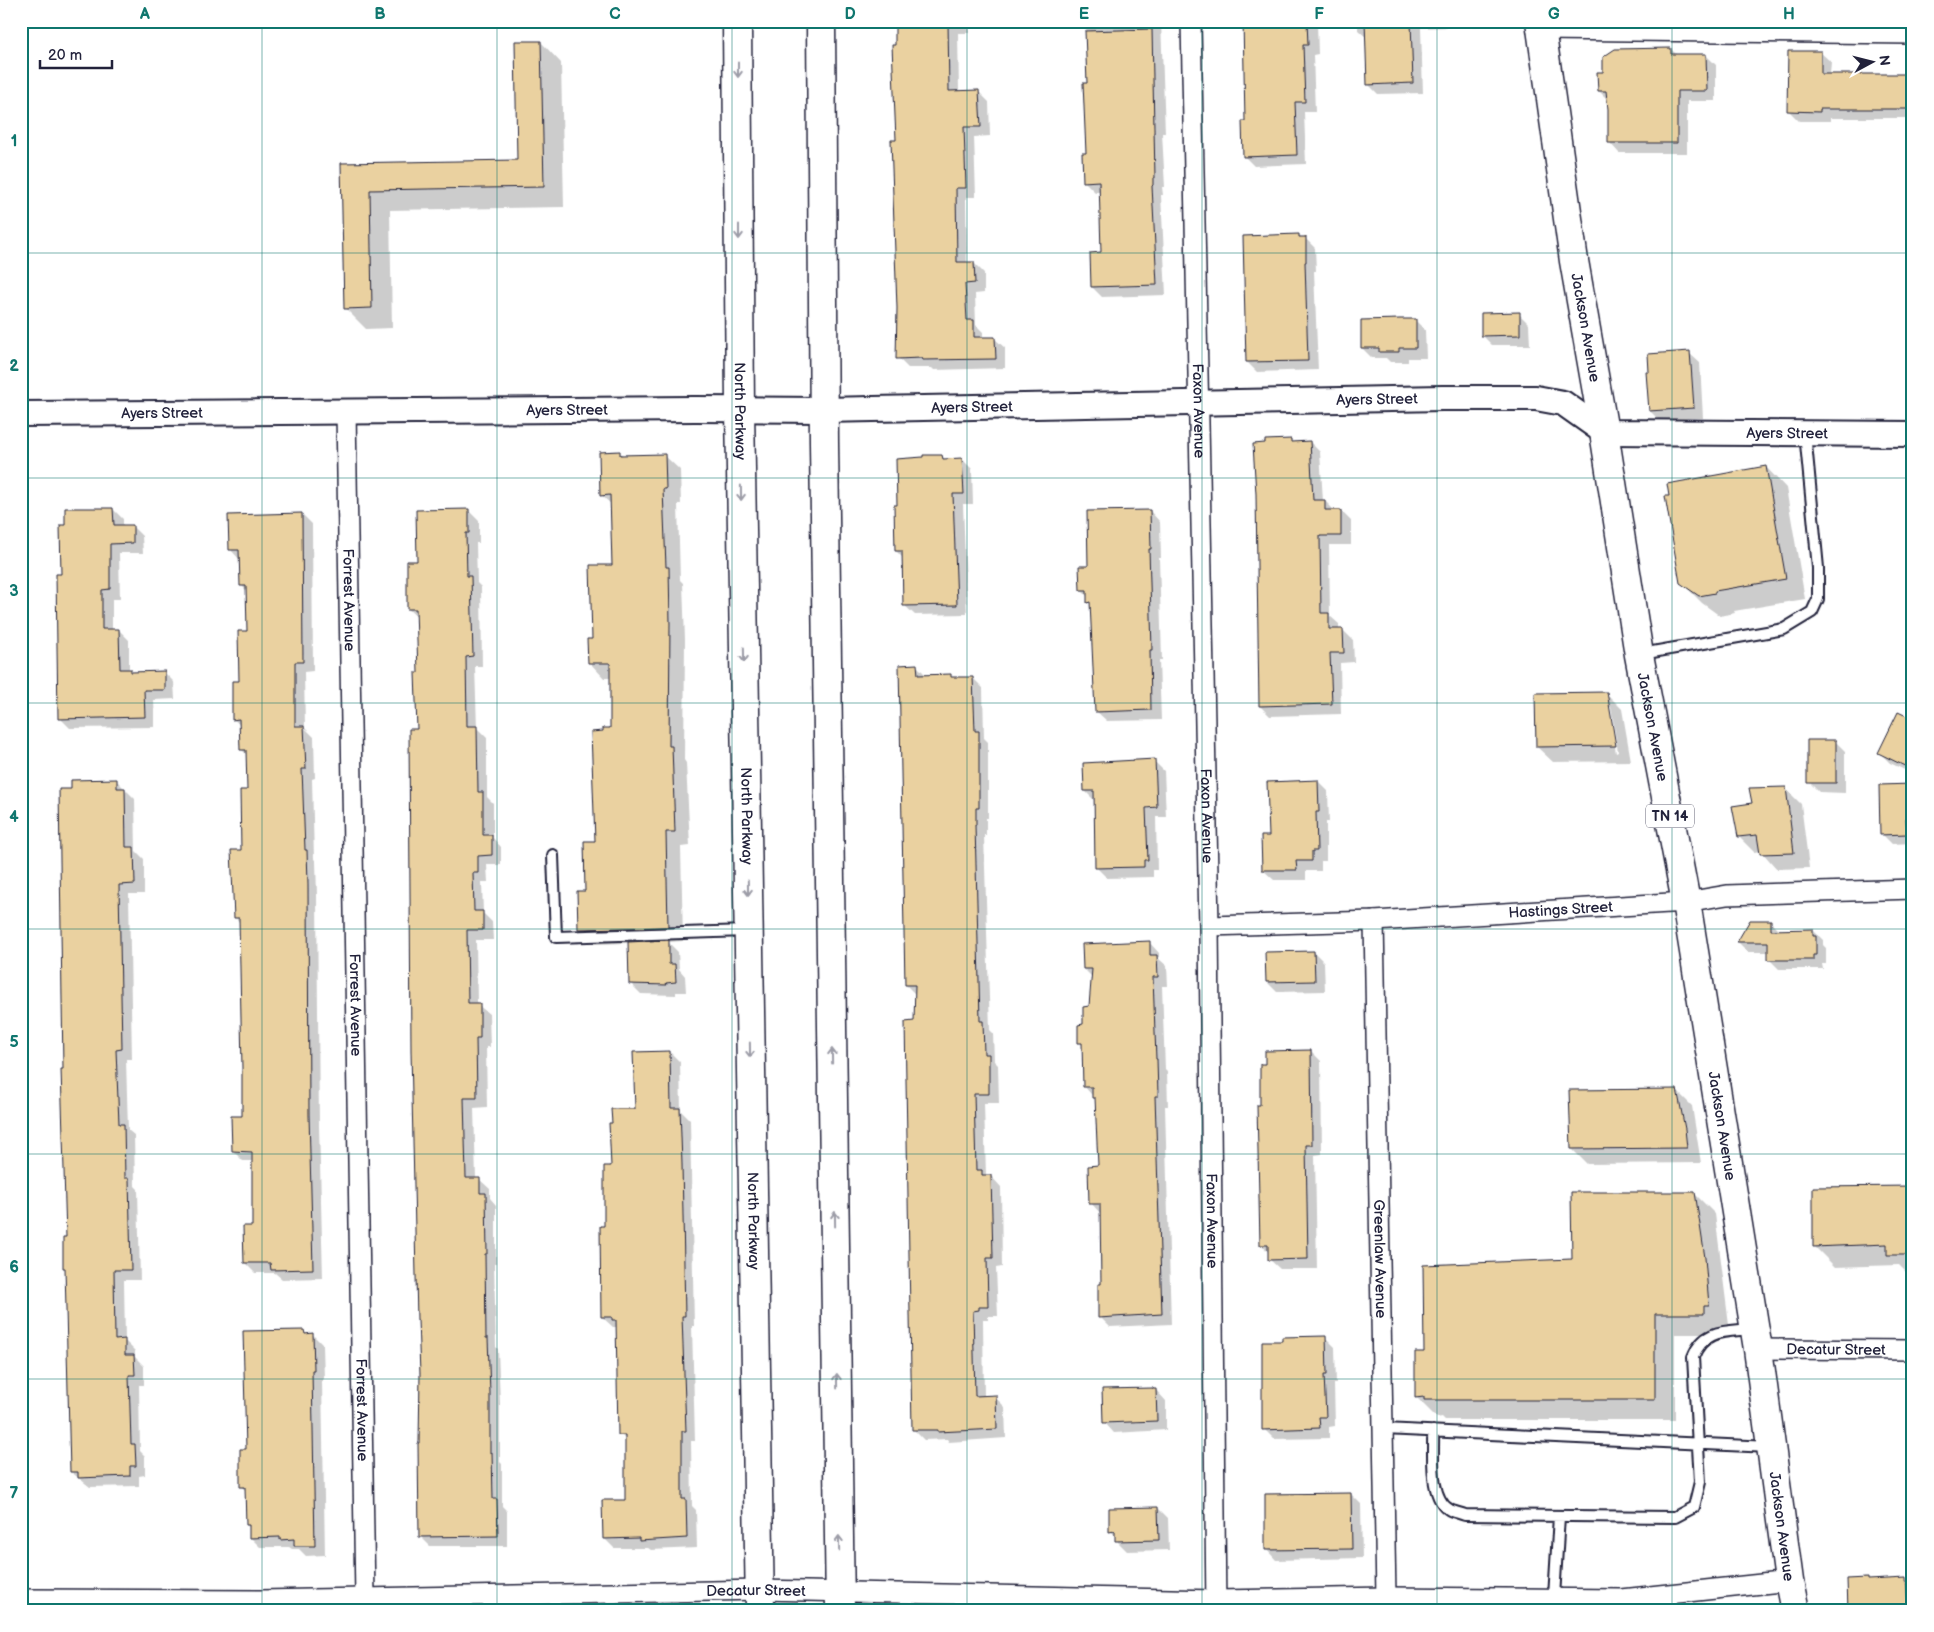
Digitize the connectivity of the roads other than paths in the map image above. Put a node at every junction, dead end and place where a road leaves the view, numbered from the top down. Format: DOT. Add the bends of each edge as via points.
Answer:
graph roads {
  1 [pos="737,21"];
  2 [pos="821,21"];
  3 [pos="1191,21"];
  4 [pos="1541,26"];
  5 [pos="1913,34"];
  6 [pos="1198,403"];
  7 [pos="740,409"];
  8 [pos="824,410"];
  9 [pos="346,411"];
  10 [pos="21,414"];
  11 [pos="1604,432"];
  12 [pos="1805,433"];
  13 [pos="1913,434"];
  14 [pos="1639,654"];
  15 [pos="553,855"];
  16 [pos="1913,889"];
  17 [pos="1686,902"];
  18 [pos="1374,921"];
  19 [pos="1210,926"];
  20 [pos="748,931"];
  21 [pos="1756,1339"];
  22 [pos="1913,1350"];
  23 [pos="1384,1429"];
  24 [pos="1433,1432"];
  25 [pos="1698,1444"];
  26 [pos="1771,1447"];
  27 [pos="1559,1516"];
  28 [pos="1789,1581"];
  29 [pos="1386,1597"];
  30 [pos="365,1598"];
  31 [pos="21,1599"];
  32 [pos="760,1600"];
  33 [pos="840,1601"];
  34 [pos="1551,1602"];
  35 [pos="55,1605"];
  36 [pos="261,1605"];
  37 [pos="1216,1606"];
  38 [pos="1795,1611"];
  1 -- 7 [label="main road, North Parkway, one-way"];
  2 -- 8 [label="main road"];
  3 -- 6 [label="street, Faxon Avenue"];
  4 -- 5 [label="street"];
  4 -- 11 [label="main road, Jackson Avenue / TN 14" via="1574,261"];
  6 -- 8 [label="street, Ayers Street"];
  6 -- 11 [label="street, Ayers Street" via="1536,398 1563,403"];
  6 -- 19 [label="street, Faxon Avenue"];
  7 -- 8 [label="street, Ayers Street"];
  7 -- 9 [label="street, Ayers Street"];
  7 -- 20 [label="main road, North Parkway, one-way"];
  33 -- 8 [label="main road, one-way"];
  9 -- 10 [label="street, Ayers Street"];
  9 -- 30 [label="street, Forrest Avenue"];
  11 -- 12 [label="street, Ayers Street"];
  11 -- 14 [label="main road, Jackson Avenue / TN 14"];
  12 -- 13 [label="street, Ayers Street"];
  12 -- 14 [label="lane" via="1818,568 1818,599 1812,612 1784,630"];
  14 -- 17 [label="main road, Jackson Avenue / TN 14"];
  15 -- 20 [label="lane" via="556,936"];
  16 -- 17 [label="street, Hastings Street" via="1727,895"];
  17 -- 18 [label="street, Hastings Street"];
  17 -- 21 [label="main road, Jackson Avenue / TN 14"];
  18 -- 19 [label="street, Hastings Street"];
  18 -- 23 [label="street, Greenlaw Avenue"];
  19 -- 37 [label="street, Faxon Avenue"];
  20 -- 32 [label="main road, North Parkway, one-way"];
  21 -- 22 [label="street, Decatur Street"];
  21 -- 25 [label="lane" via="1719,1333 1706,1337 1698,1346 1693,1357"];
  21 -- 26 [label="main road, Jackson Avenue / TN 14"];
  23 -- 24 [label="lane"];
  23 -- 29 [label="street, Greenlaw Avenue"];
  24 -- 25 [label="lane"];
  24 -- 27 [label="lane" via="1434,1485 1440,1501 1450,1510 1465,1515"];
  25 -- 26 [label="lane"];
  25 -- 27 [label="lane" via="1700,1482 1694,1507 1675,1517"];
  26 -- 28 [label="main road, Jackson Avenue / TN 14"];
  27 -- 34 [label="lane"];
  28 -- 34 [label="street, Decatur Street" via="1622,1599"];
  28 -- 38 [label="main road, Jackson Avenue / TN 14"];
  29 -- 34 [label="street, Decatur Street"];
  29 -- 37 [label="street, Decatur Street"];
  30 -- 32 [label="street, Decatur Street"];
  30 -- 36 [label="street, Decatur Street"];
  31 -- 35 [label="street, Decatur Street"];
  32 -- 33 [label="street, Decatur Street"];
  33 -- 37 [label="street, Decatur Street"];
  35 -- 36 [label="street, Decatur Street"];
}
